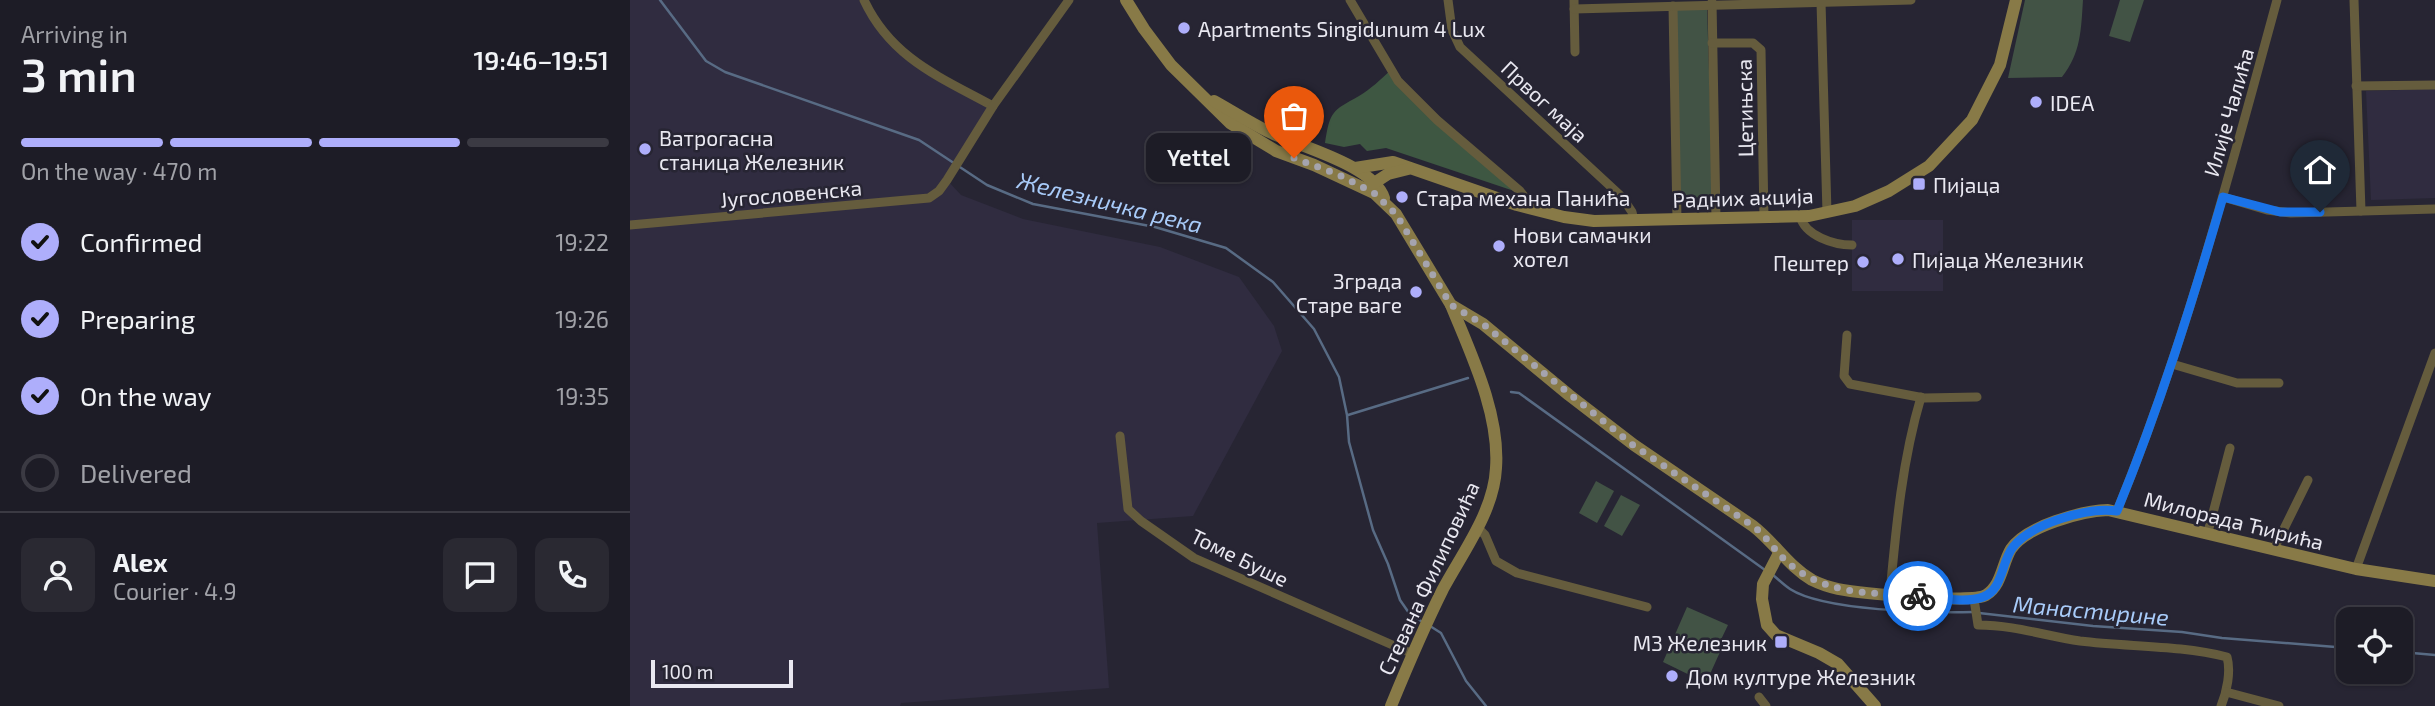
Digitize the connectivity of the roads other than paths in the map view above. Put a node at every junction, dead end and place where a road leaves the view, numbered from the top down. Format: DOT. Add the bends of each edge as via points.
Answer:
graph roads {
  1 [pos="864,0"];
  2 [pos="1069,0"];
  3 [pos="1126,0"];
  4 [pos="1350,0"];
  5 [pos="1448,0"];
  6 [pos="1911,0"];
  7 [pos="2277,0"];
  8 [pos="2354,0"];
  9 [pos="1712,2"];
  10 [pos="1821,2"];
  11 [pos="2013,2"];
  12 [pos="1574,4"];
  13 [pos="1673,6"];
  14 [pos="1712,43"];
  15 [pos="1575,52"];
  16 [pos="2435,85"];
  17 [pos="2356,86"];
  18 [pos="1204,96"];
  19 [pos="993,106"];
  20 [pos="1371,182"];
  21 [pos="2223,197"];
  22 [pos="1526,208"];
  23 [pos="2435,209"];
  24 [pos="2361,211"];
  25 [pos="1827,213"];
  26 [pos="1800,216"];
  27 [pos="1764,218"];
  28 [pos="1677,219"];
  29 [pos="1716,219"];
  30 [pos="1634,220"];
  31 [pos="630,225"];
  32 [pos="1852,244"];
  33 [pos="1451,305"];
  34 [pos="1847,335"];
  35 [pos="2435,353"];
  36 [pos="2172,364"];
  37 [pos="2279,383"];
  38 [pos="1920,397"];
  39 [pos="1977,397"];
  40 [pos="1120,436"];
  41 [pos="2230,448"];
  42 [pos="2308,480"];
  43 [pos="2117,511"];
  44 [pos="1477,527"];
  45 [pos="2208,532"];
  46 [pos="2274,548"];
  47 [pos="1779,553"];
  48 [pos="2356,569"];
  49 [pos="2435,581"];
  50 [pos="1890,593"];
  51 [pos="1975,603"];
  52 [pos="1647,607"];
  53 [pos="1413,654"];
  54 [pos="2226,692"];
  55 [pos="1759,697"];
  56 [pos="1391,706"];
  57 [pos="1766,706"];
  58 [pos="1875,706"];
  59 [pos="2221,706"];
  60 [pos="2279,706"];
  1 -- 19 [label="street" via="889,41 913,61"];
  2 -- 19 [label="street"];
  3 -- 18 [label="main road" via="1164,55"];
  4 -- 22 [label="street" via="1398,81 1520,191 1527,200"];
  5 -- 30 [label="street, Првог маја" via="1452,30 1460,47 1622,197"];
  6 -- 10 [label="street"];
  7 -- 21 [label="street, Илије Чалића"];
  8 -- 17 [label="street"];
  9 -- 10 [label="street"];
  9 -- 13 [label="street"];
  9 -- 14 [label="street"];
  10 -- 25 [label="street"];
  11 -- 25 [label="main road, Радних акција" via="2000,65 1983,101 1955,140 1929,166 1895,188"];
  12 -- 13 [label="street"];
  12 -- 15 [label="street"];
  13 -- 28 [label="street"];
  14 -- 27 [label="street, Цетињска" via="1753,43 1761,50"];
  14 -- 29 [label="street"];
  16 -- 17 [label="street"];
  17 -- 24 [label="street"];
  18 -- 20 [label="main road, Радних акција"];
  18 -- 20 [label="main road" via="1230,123 1262,144"];
  19 -- 31 [label="street, Југословенска" via="947,180 929,198"];
  20 -- 22 [label="main road, Радних акција" via="1393,162"];
  20 -- 33 [label="main road, Стевана Филиповића"];
  21 -- 24 [label="street" via="2280,212"];
  21 -- 36 [label="street, Илије Чалића"];
  22 -- 30 [label="main road, Радних акција" via="1576,219"];
  23 -- 24 [label="street"];
  25 -- 26 [label="main road, Радних акција"];
  26 -- 27 [label="main road, Радних акција"];
  26 -- 32 [label="street" via="1802,224 1816,234 1835,243"];
  27 -- 29 [label="main road, Радних акција"];
  28 -- 29 [label="main road, Радних акција"];
  28 -- 30 [label="main road, Радних акција"];
  33 -- 44 [label="main road, Стевана Филиповића" via="1482,385 1495,443 1495,480"];
  33 -- 47 [label="main road" via="1483,324 1633,445 1764,534"];
  34 -- 38 [label="street" via="1844,376 1848,383"];
  35 -- 48 [label="street"];
  36 -- 37 [label="street" via="2236,383"];
  36 -- 43 [label="street, Илије Чалића"];
  38 -- 39 [label="street"];
  38 -- 50 [label="street" via="1901,490"];
  40 -- 53 [label="street, Томе Буше" via="1128,509 1141,521 1194,558"];
  41 -- 45 [label="street"];
  42 -- 46 [label="street"];
  43 -- 45 [label="main road, Милорада Ћирића"];
  43 -- 51 [label="main road, Милорада Ћирића" via="2077,513 2026,536 2010,550 1995,587"];
  44 -- 52 [label="street" via="1496,561 1517,573"];
  44 -- 53 [label="main road, Стевана Филиповића"];
  45 -- 46 [label="main road, Милорада Ћирића"];
  46 -- 48 [label="main road, Милорада Ћирића"];
  47 -- 50 [label="main road" via="1824,585"];
  47 -- 58 [label="main road" via="1764,578 1767,625 1838,664"];
  48 -- 49 [label="main road, Милорада Ћирића"];
  50 -- 51 [label="main road"];
  51 -- 54 [label="street" via="1978,625 2227,657"];
  53 -- 56 [label="main road, Стевана Филиповића"];
  54 -- 59 [label="street"];
  54 -- 60 [label="street"];
  55 -- 57 [label="street"];
}
